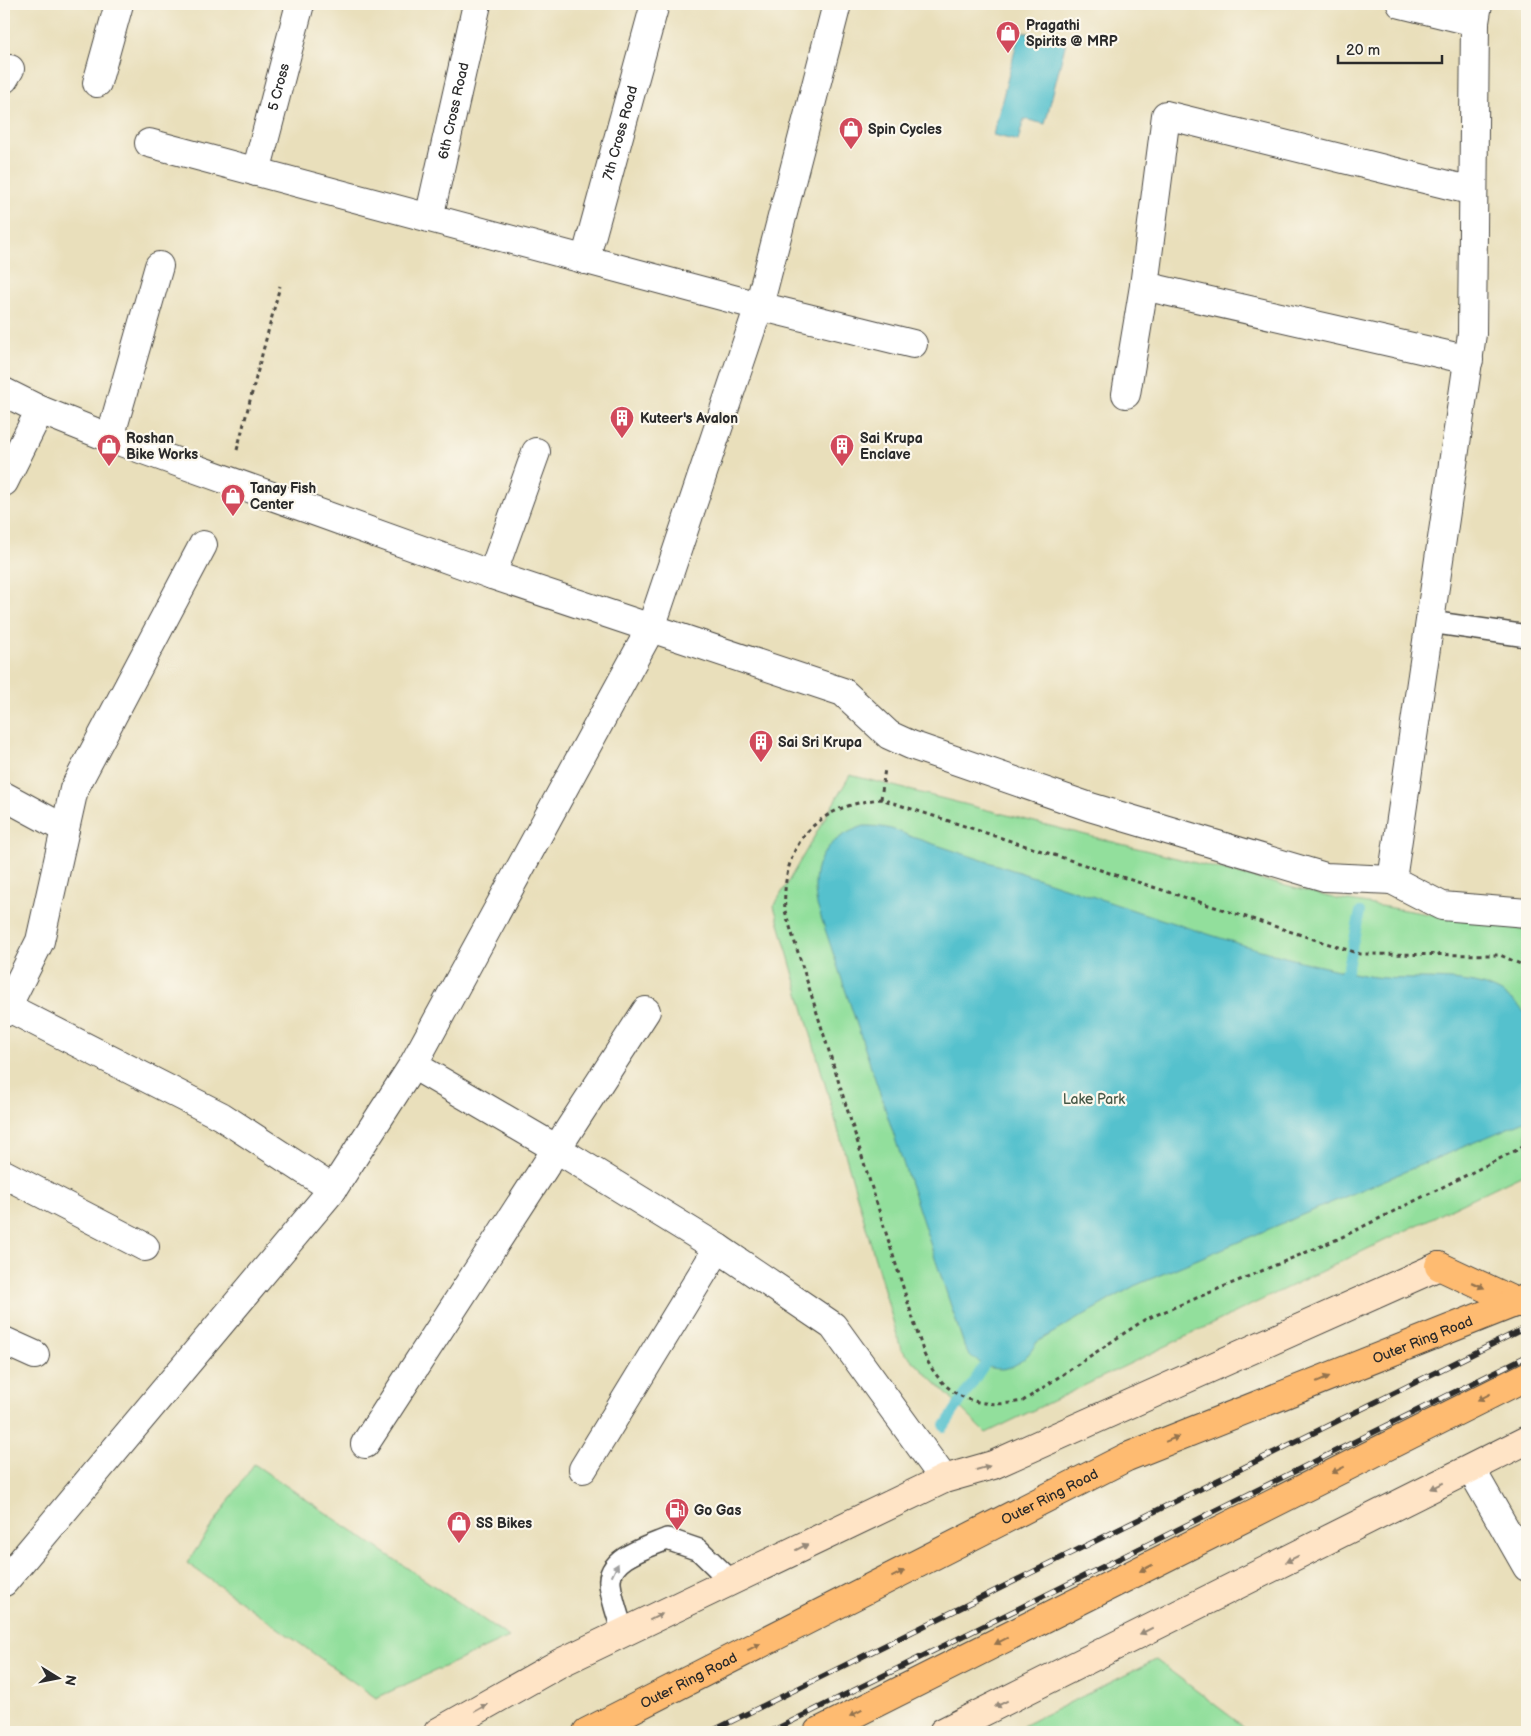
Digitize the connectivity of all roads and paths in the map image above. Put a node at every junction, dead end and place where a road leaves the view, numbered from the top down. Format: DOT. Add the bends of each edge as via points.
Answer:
graph roads {
  1 [pos="119,4"];
  2 [pos="300,4"];
  3 [pos="477,4"];
  4 [pos="655,4"];
  5 [pos="837,4"];
  6 [pos="1401,4"];
  7 [pos="1476,13"];
  8 [pos="97,83"];
  9 [pos="149,143"];
  10 [pos="256,172"];
  11 [pos="1473,191"];
  12 [pos="429,218"];
  13 [pos="584,260"];
  14 [pos="159,266"];
  15 [pos="280,286"];
  16 [pos="1144,286"];
  17 [pos="759,306"];
  18 [pos="913,344"];
  19 [pos="1469,360"];
  20 [pos="4,392"];
  21 [pos="1126,394"];
  22 [pos="40,410"];
  23 [pos="110,438"];
  24 [pos="536,452"];
  25 [pos="230,479"];
  26 [pos="4,482"];
  27 [pos="203,545"];
  28 [pos="492,574"];
  29 [pos="1430,622"];
  30 [pos="651,628"];
  31 [pos="1527,636"];
  32 [pos="4,796"];
  33 [pos="65,829"];
  34 [pos="1392,880"];
  35 [pos="1527,913"];
  36 [pos="1527,967"];
  37 [pos="5,1010"];
  38 [pos="646,1011"];
  39 [pos="413,1065"];
  40 [pos="1527,1145"];
  41 [pos="556,1149"];
  42 [pos="4,1174"];
  43 [pos="333,1189"];
  44 [pos="145,1247"];
  45 [pos="718,1248"];
  46 [pos="1438,1266"];
  47 [pos="1522,1300"];
  48 [pos="4,1340"];
  49 [pos="35,1355"];
  50 [pos="1527,1376"];
  51 [pos="1527,1440"];
  52 [pos="365,1444"];
  53 [pos="583,1469"];
  54 [pos="1472,1469"];
  55 [pos="944,1479"];
  56 [pos="1527,1566"];
  57 [pos="731,1581"];
  58 [pos="4,1582"];
  59 [pos="623,1633"];
  60 [pos="594,1729"];
  61 [pos="438,1732"];
  62 [pos="818,1732"];
  63 [pos="943,1732"];
  1 -- 8 [label="street"];
  2 -- 10 [label="street, 5 Cross"];
  3 -- 12 [label="street, 6th Cross Road"];
  4 -- 13 [label="street, 7th Cross Road"];
  5 -- 17 [label="street"];
  6 -- 7 [label="street"];
  7 -- 11 [label="street"];
  9 -- 10 [label="street"];
  10 -- 12 [label="street"];
  11 -- 16 [label="street" via="1166,115"];
  11 -- 19 [label="street"];
  12 -- 13 [label="street"];
  13 -- 17 [label="street"];
  14 -- 23 [label="street"];
  15 -- 25 [label="path"];
  16 -- 19 [label="street"];
  16 -- 21 [label="street"];
  17 -- 18 [label="street"];
  17 -- 30 [label="street"];
  19 -- 29 [label="street"];
  20 -- 22 [label="street"];
  22 -- 23 [label="street"];
  22 -- 26 [label="street"];
  23 -- 25 [label="street"];
  24 -- 28 [label="street"];
  25 -- 28 [label="street"];
  27 -- 33 [label="street" via="74,789"];
  28 -- 30 [label="street"];
  29 -- 31 [label="lane"];
  29 -- 34 [label="street"];
  30 -- 34 [label="street" via="842,692 889,735 1090,807 1325,877"];
  30 -- 39 [label="street"];
  32 -- 33 [label="street"];
  33 -- 37 [label="street" via="40,941"];
  34 -- 35 [label="street" via="1442,906"];
  36 -- 40 [label="path" via="1500,955 1360,954 881,798 838,808 819,820 793,853 786,872 785,911 924,1354 941,1381 967,1399 994,1404 1023,1401 1144,1320 1338,1239"];
  37 -- 43 [label="street" via="222,1116"];
  38 -- 41 [label="street"];
  39 -- 41 [label="street"];
  39 -- 43 [label="street"];
  41 -- 45 [label="street"];
  41 -- 52 [label="street"];
  42 -- 44 [label="street"];
  43 -- 58 [label="street"];
  45 -- 53 [label="street"];
  45 -- 55 [label="street" via="833,1326"];
  46 -- 47 [label="highway, one-way"];
  55 -- 46 [label="street, one-way" via="993,1465"];
  60 -- 47 [label="highway, Outer Ring Road, one-way" via="1126,1457"];
  48 -- 49 [label="street"];
  50 -- 62 [label="highway, one-way"];
  51 -- 54 [label="street"];
  54 -- 56 [label="street"];
  54 -- 63 [label="street, one-way"];
  57 -- 55 [label="street, one-way"];
  59 -- 57 [label="street, one-way"];
  59 -- 57 [label="lane, one-way" via="610,1582 617,1564 634,1552 666,1539 700,1550"];
  61 -- 59 [label="street, one-way" via="560,1663"];
}
